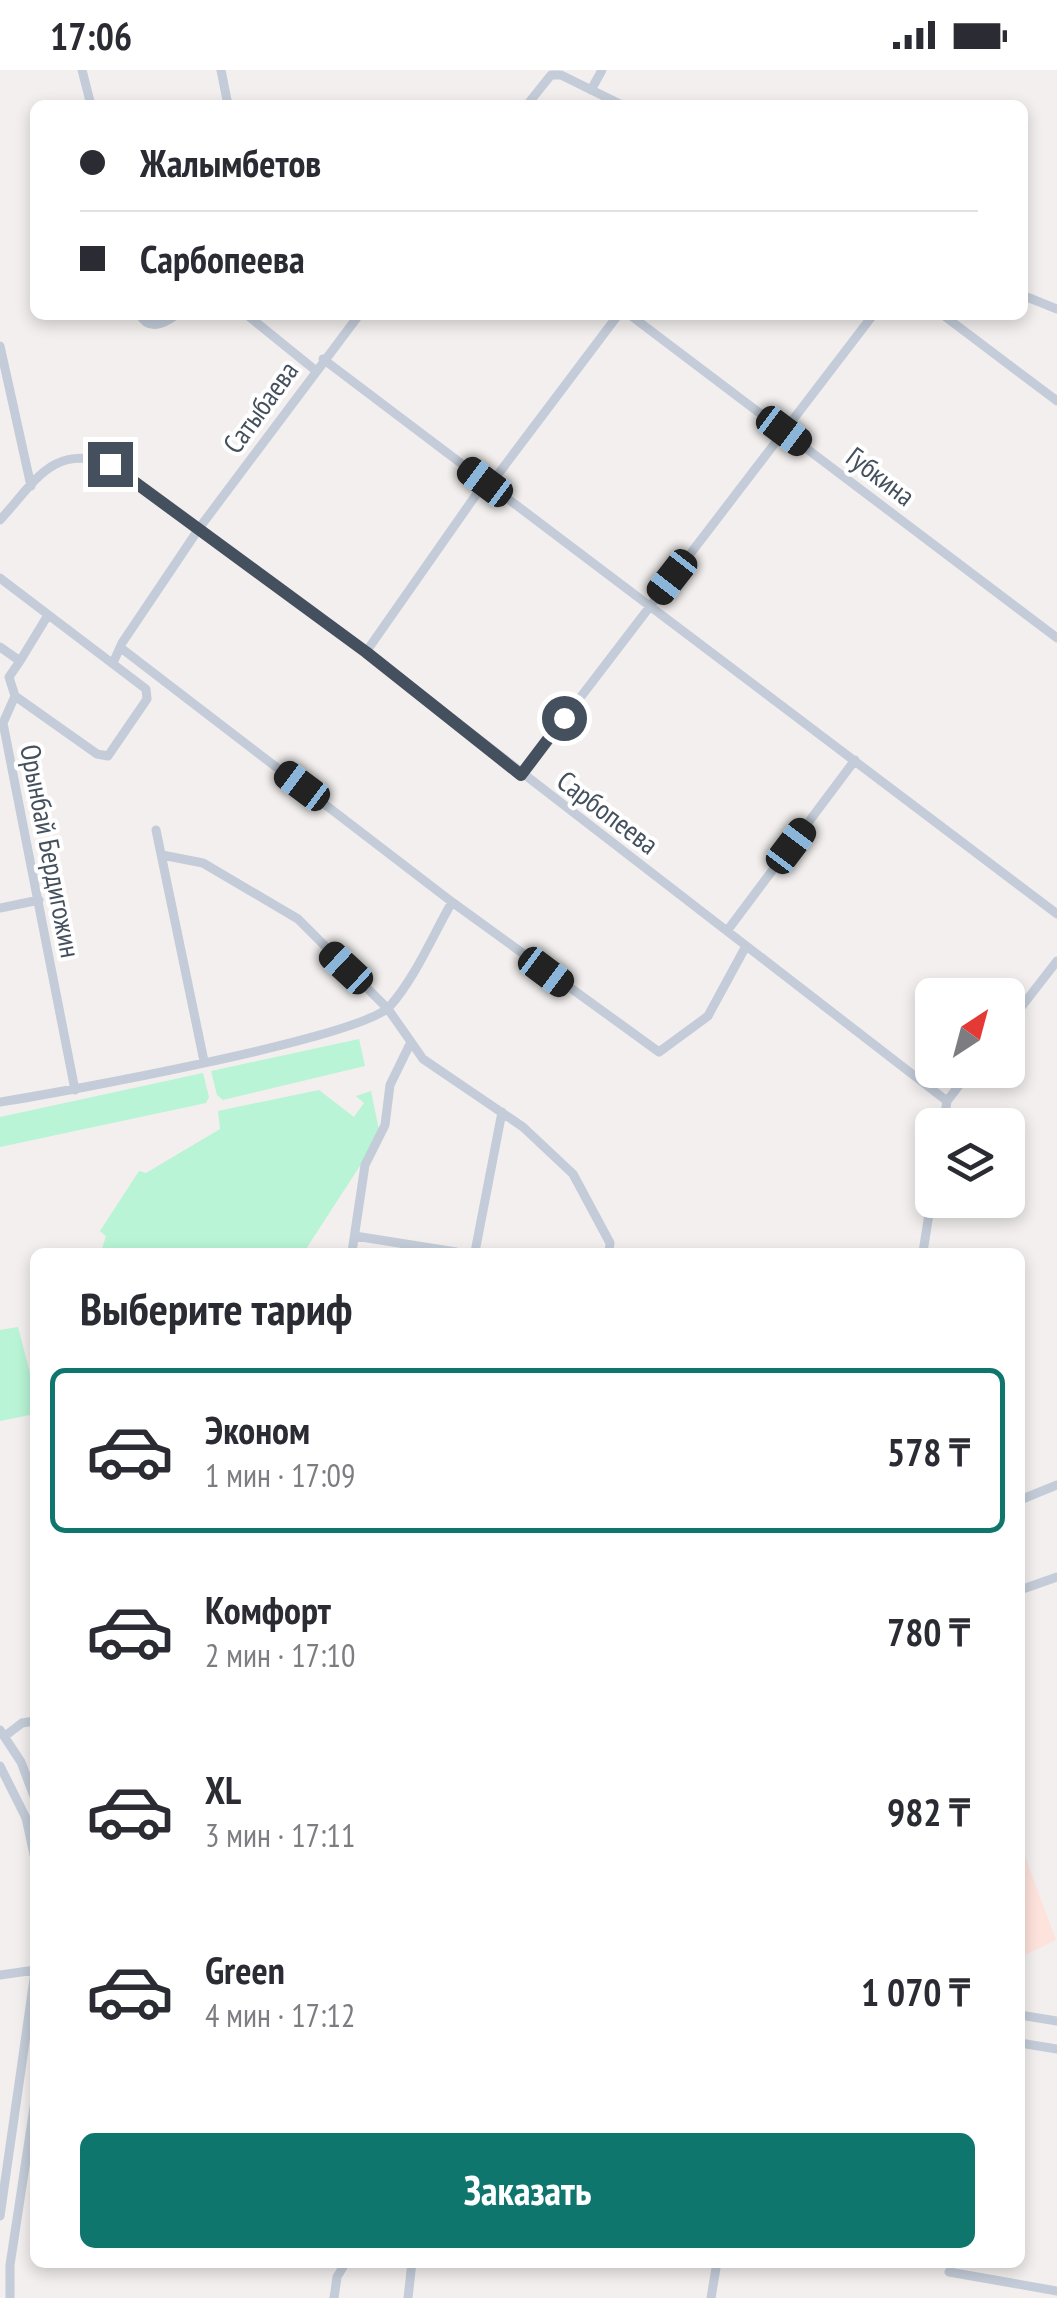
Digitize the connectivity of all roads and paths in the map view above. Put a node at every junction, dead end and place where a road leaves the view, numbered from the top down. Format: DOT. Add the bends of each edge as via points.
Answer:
graph roads {
  1 [pos="82,70"];
  2 [pos="221,70"];
  3 [pos="602,70"];
  4 [pos="592,90"];
  5 [pos="89,100"];
  6 [pos="227,100"];
  7 [pos="532,100"];
  8 [pos="612,100"];
  9 [pos="1028,298"];
  10 [pos="1057,310"];
  11 [pos="146,320"];
  12 [pos="170,320"];
  13 [pos="253,320"];
  14 [pos="355,320"];
  15 [pos="614,320"];
  16 [pos="637,320"];
  17 [pos="868,320"];
  18 [pos="949,320"];
  19 [pos="0,346"];
  20 [pos="324,359"];
  21 [pos="315,370"];
  22 [pos="1057,401"];
  23 [pos="784,431"];
  24 [pos="488,483"];
  25 [pos="31,486"];
  26 [pos="0,520"];
  27 [pos="200,527"];
  28 [pos="0,578"];
  29 [pos="650,606"];
  30 [pos="48,615"];
  31 [pos="1057,638"];
  32 [pos="0,647"];
  33 [pos="121,648"];
  34 [pos="366,652"];
  35 [pos="20,661"];
  36 [pos="113,663"];
  37 [pos="15,696"];
  38 [pos="855,760"];
  39 [pos="521,775"];
  40 [pos="156,830"];
  41 [pos="162,855"];
  42 [pos="39,900"];
  43 [pos="452,902"];
  44 [pos="0,908"];
  45 [pos="1057,914"];
  46 [pos="727,931"];
  47 [pos="746,946"];
  48 [pos="1057,960"];
  49 [pos="1025,1002"];
  50 [pos="388,1009"];
  51 [pos="410,1044"];
  52 [pos="204,1061"];
  53 [pos="958,1088"];
  54 [pos="75,1090"];
  55 [pos="0,1102"];
  56 [pos="947,1102"];
  57 [pos="946,1108"];
  58 [pos="502,1112"];
  59 [pos="928,1218"];
  60 [pos="355,1236"];
  61 [pos="353,1248"];
  62 [pos="431,1248"];
  63 [pos="476,1248"];
  64 [pos="609,1248"];
  65 [pos="924,1248"];
  66 [pos="1057,1485"];
  67 [pos="1025,1498"];
  68 [pos="1057,1577"];
  69 [pos="1025,1588"];
  70 [pos="30,1721"];
  71 [pos="2,1733"];
  72 [pos="0,1766"];
  73 [pos="30,1789"];
  74 [pos="30,1836"];
  75 [pos="30,1972"];
  76 [pos="0,1975"];
  77 [pos="30,2006"];
  78 [pos="1025,2017"];
  79 [pos="1057,2021"];
  80 [pos="1025,2043"];
  81 [pos="1057,2049"];
  82 [pos="30,2134"];
  83 [pos="0,2216"];
  84 [pos="342,2268"];
  85 [pos="411,2268"];
  86 [pos="715,2268"];
  87 [pos="949,2272"];
  88 [pos="1057,2290"];
  89 [pos="10,2298"];
  90 [pos="334,2298"];
  91 [pos="408,2298"];
  92 [pos="711,2298"];
  1 -- 5 [label="street"];
  2 -- 6 [label="street"];
  3 -- 4 [label="street"];
  4 -- 7 [label="street" via="551,75"];
  4 -- 8 [label="street"];
  9 -- 10 [label="street"];
  11 -- 12 [label="street"];
  13 -- 21 [label="street"];
  14 -- 20 [label="street, Сатыбаева"];
  15 -- 24 [label="street"];
  16 -- 23 [label="street, Губкина"];
  17 -- 23 [label="street"];
  18 -- 22 [label="street"];
  19 -- 25 [label="street"];
  20 -- 21 [label="street, Сатыбаева"];
  20 -- 24 [label="street"];
  21 -- 27 [label="street, Сатыбаева"];
  23 -- 29 [label="street"];
  23 -- 31 [label="street, Губкина"];
  24 -- 29 [label="street"];
  24 -- 34 [label="street"];
  25 -- 26 [label="street, Сарбопеева"];
  25 -- 27 [label="street, Сарбопеева" via="55,462 91,457"];
  27 -- 33 [label="street, Сатыбаева"];
  27 -- 34 [label="street, Сарбопеева"];
  28 -- 30 [label="street, Орынбай Бердигожин"];
  29 -- 38 [label="street"];
  29 -- 39 [label="street"];
  30 -- 35 [label="street"];
  30 -- 36 [label="street, Орынбай Бердигожин"];
  32 -- 35 [label="street"];
  33 -- 36 [label="street, Сатыбаева"];
  33 -- 43 [label="street"];
  34 -- 39 [label="street, Сарбопеева"];
  35 -- 37 [label="street" via="9,677"];
  36 -- 37 [label="street, Орынбай Бердигожин" via="141,684 147,699 108,756"];
  37 -- 42 [label="street, Орынбай Бердигожин" via="3,724"];
  38 -- 45 [label="street"];
  38 -- 46 [label="street"];
  39 -- 46 [label="street, Сарбопеева"];
  40 -- 41 [label="street"];
  41 -- 50 [label="street" via="204,863 298,919"];
  41 -- 52 [label="street"];
  42 -- 44 [label="street"];
  42 -- 54 [label="street, Орынбай Бердигожин"];
  43 -- 47 [label="street" via="659,1052 708,1016"];
  43 -- 50 [label="street"];
  46 -- 47 [label="street, Сарбопеева"];
  47 -- 56 [label="street, Сарбопеева"];
  48 -- 49 [label="street"];
  50 -- 51 [label="street"];
  50 -- 52 [label="street" via="317,1036"];
  51 -- 58 [label="street"];
  51 -- 60 [label="street" via="365,1165"];
  52 -- 54 [label="street"];
  53 -- 56 [label="street"];
  54 -- 55 [label="street"];
  56 -- 57 [label="street"];
  58 -- 63 [label="street"];
  58 -- 64 [label="street" via="573,1174"];
  59 -- 65 [label="street"];
  60 -- 61 [label="street"];
  60 -- 62 [label="street"];
  66 -- 67 [label="street"];
  68 -- 69 [label="street"];
  70 -- 71 [label="street"];
  71 -- 73 [label="street"];
  72 -- 74 [label="street"];
  75 -- 76 [label="street"];
  77 -- 83 [label="street"];
  78 -- 79 [label="street"];
  80 -- 81 [label="street"];
  82 -- 89 [label="street"];
  84 -- 90 [label="street"];
  85 -- 91 [label="street"];
  86 -- 92 [label="street"];
  87 -- 88 [label="street"];
}
